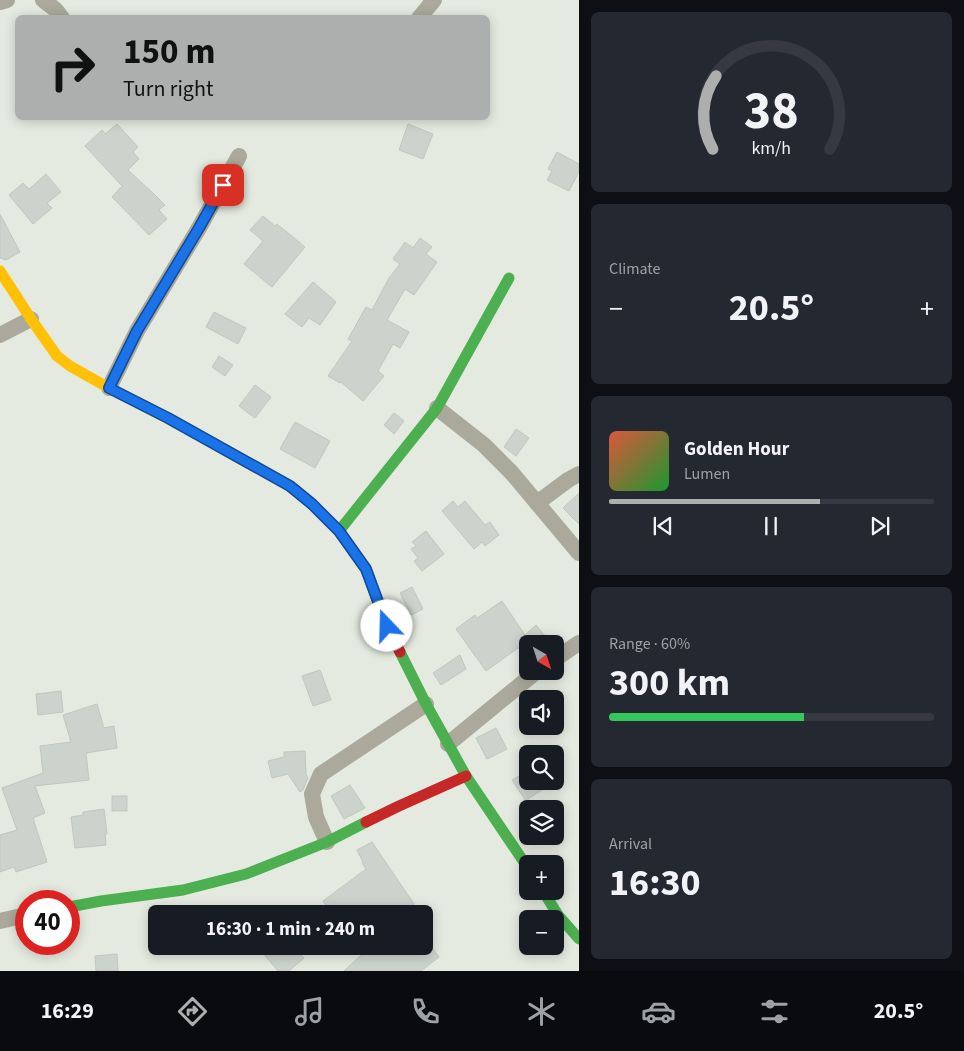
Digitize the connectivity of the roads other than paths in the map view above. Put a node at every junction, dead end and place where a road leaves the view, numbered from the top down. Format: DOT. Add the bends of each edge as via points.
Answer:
graph roads {
  1 [pos="6,0"];
  2 [pos="43,0"];
  3 [pos="434,0"];
  4 [pos="0,2"];
  5 [pos="60,15"];
  6 [pos="422,15"];
  7 [pos="239,156"];
  8 [pos="0,271"];
  9 [pos="509,278"];
  10 [pos="31,319"];
  11 [pos="0,335"];
  12 [pos="109,388"];
  13 [pos="437,408"];
  14 [pos="579,474"];
  15 [pos="537,503"];
  16 [pos="339,531"];
  17 [pos="579,553"];
  18 [pos="579,643"];
  19 [pos="564,653"];
  20 [pos="526,680"];
  21 [pos="426,704"];
  22 [pos="448,744"];
  23 [pos="466,776"];
  24 [pos="327,842"];
  25 [pos="519,855"];
  26 [pos="549,900"];
  27 [pos="80,905"];
  28 [pos="15,918"];
  29 [pos="0,921"];
  30 [pos="579,939"];
  1 -- 4 [label="street"];
  2 -- 5 [label="street"];
  3 -- 6 [label="street"];
  7 -- 12 [label="street" via="137,331"];
  8 -- 10 [label="street"];
  9 -- 13 [label="street"];
  10 -- 11 [label="street"];
  10 -- 12 [label="street" via="57,356"];
  12 -- 16 [label="street" via="290,486"];
  13 -- 15 [label="street" via="484,445"];
  13 -- 16 [label="street"];
  14 -- 15 [label="street"];
  15 -- 17 [label="street"];
  16 -- 21 [label="street" via="366,569 387,626"];
  18 -- 19 [label="street"];
  20 -- 22 [label="street"];
  21 -- 22 [label="street"];
  21 -- 24 [label="street" via="321,774 312,794 316,817"];
  22 -- 23 [label="street"];
  23 -- 24 [label="street"];
  23 -- 25 [label="street"];
  24 -- 27 [label="street" via="246,874 182,890"];
  26 -- 30 [label="street"];
  28 -- 29 [label="street"];
}
